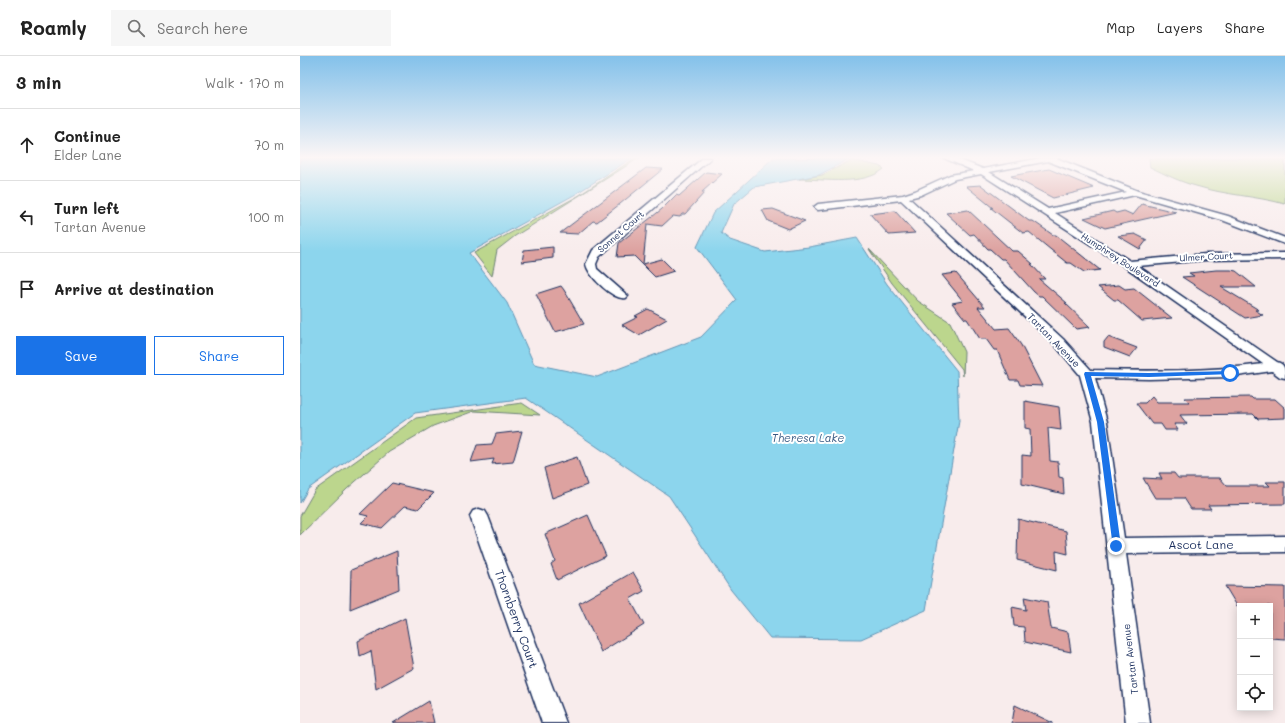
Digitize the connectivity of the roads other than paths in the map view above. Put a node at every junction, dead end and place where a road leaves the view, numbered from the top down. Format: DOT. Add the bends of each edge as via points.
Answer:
graph roads {
  1 [pos="671,189"];
  2 [pos="926,189"];
  3 [pos="1010,189"];
  4 [pos="1128,189"];
  5 [pos="1135,192"];
  6 [pos="903,197"];
  7 [pos="818,207"];
  8 [pos="1047,212"];
  9 [pos="1285,241"];
  10 [pos="1285,256"];
  11 [pos="1128,264"];
  12 [pos="622,296"];
  13 [pos="1281,370"];
  14 [pos="1087,374"];
  15 [pos="479,516"];
  16 [pos="1285,544"];
  17 [pos="1116,546"];
  18 [pos="554,723"];
  19 [pos="1138,723"];
  1 -- 12 [label="street, Sonnet Court" via="593,258 591,266 594,273"];
  2 -- 6 [label="street"];
  3 -- 8 [label="street, Humphrey Boulevard"];
  4 -- 5 [label="street"];
  5 -- 8 [label="street"];
  5 -- 9 [label="street" via="1225,218"];
  6 -- 7 [label="street"];
  6 -- 14 [label="street, Tartan Avenue" via="1059,342"];
  8 -- 11 [label="street, Humphrey Boulevard"];
  10 -- 11 [label="street, Ulmer Court" via="1228,255"];
  11 -- 13 [label="street, Humphrey Boulevard"];
  13 -- 14 [label="street" via="1149,375"];
  14 -- 17 [label="street, Tartan Avenue" via="1100,422"];
  15 -- 18 [label="street, Thornberry Court"];
  16 -- 17 [label="street, Ascot Lane"];
  17 -- 19 [label="street, Tartan Avenue"];
}
